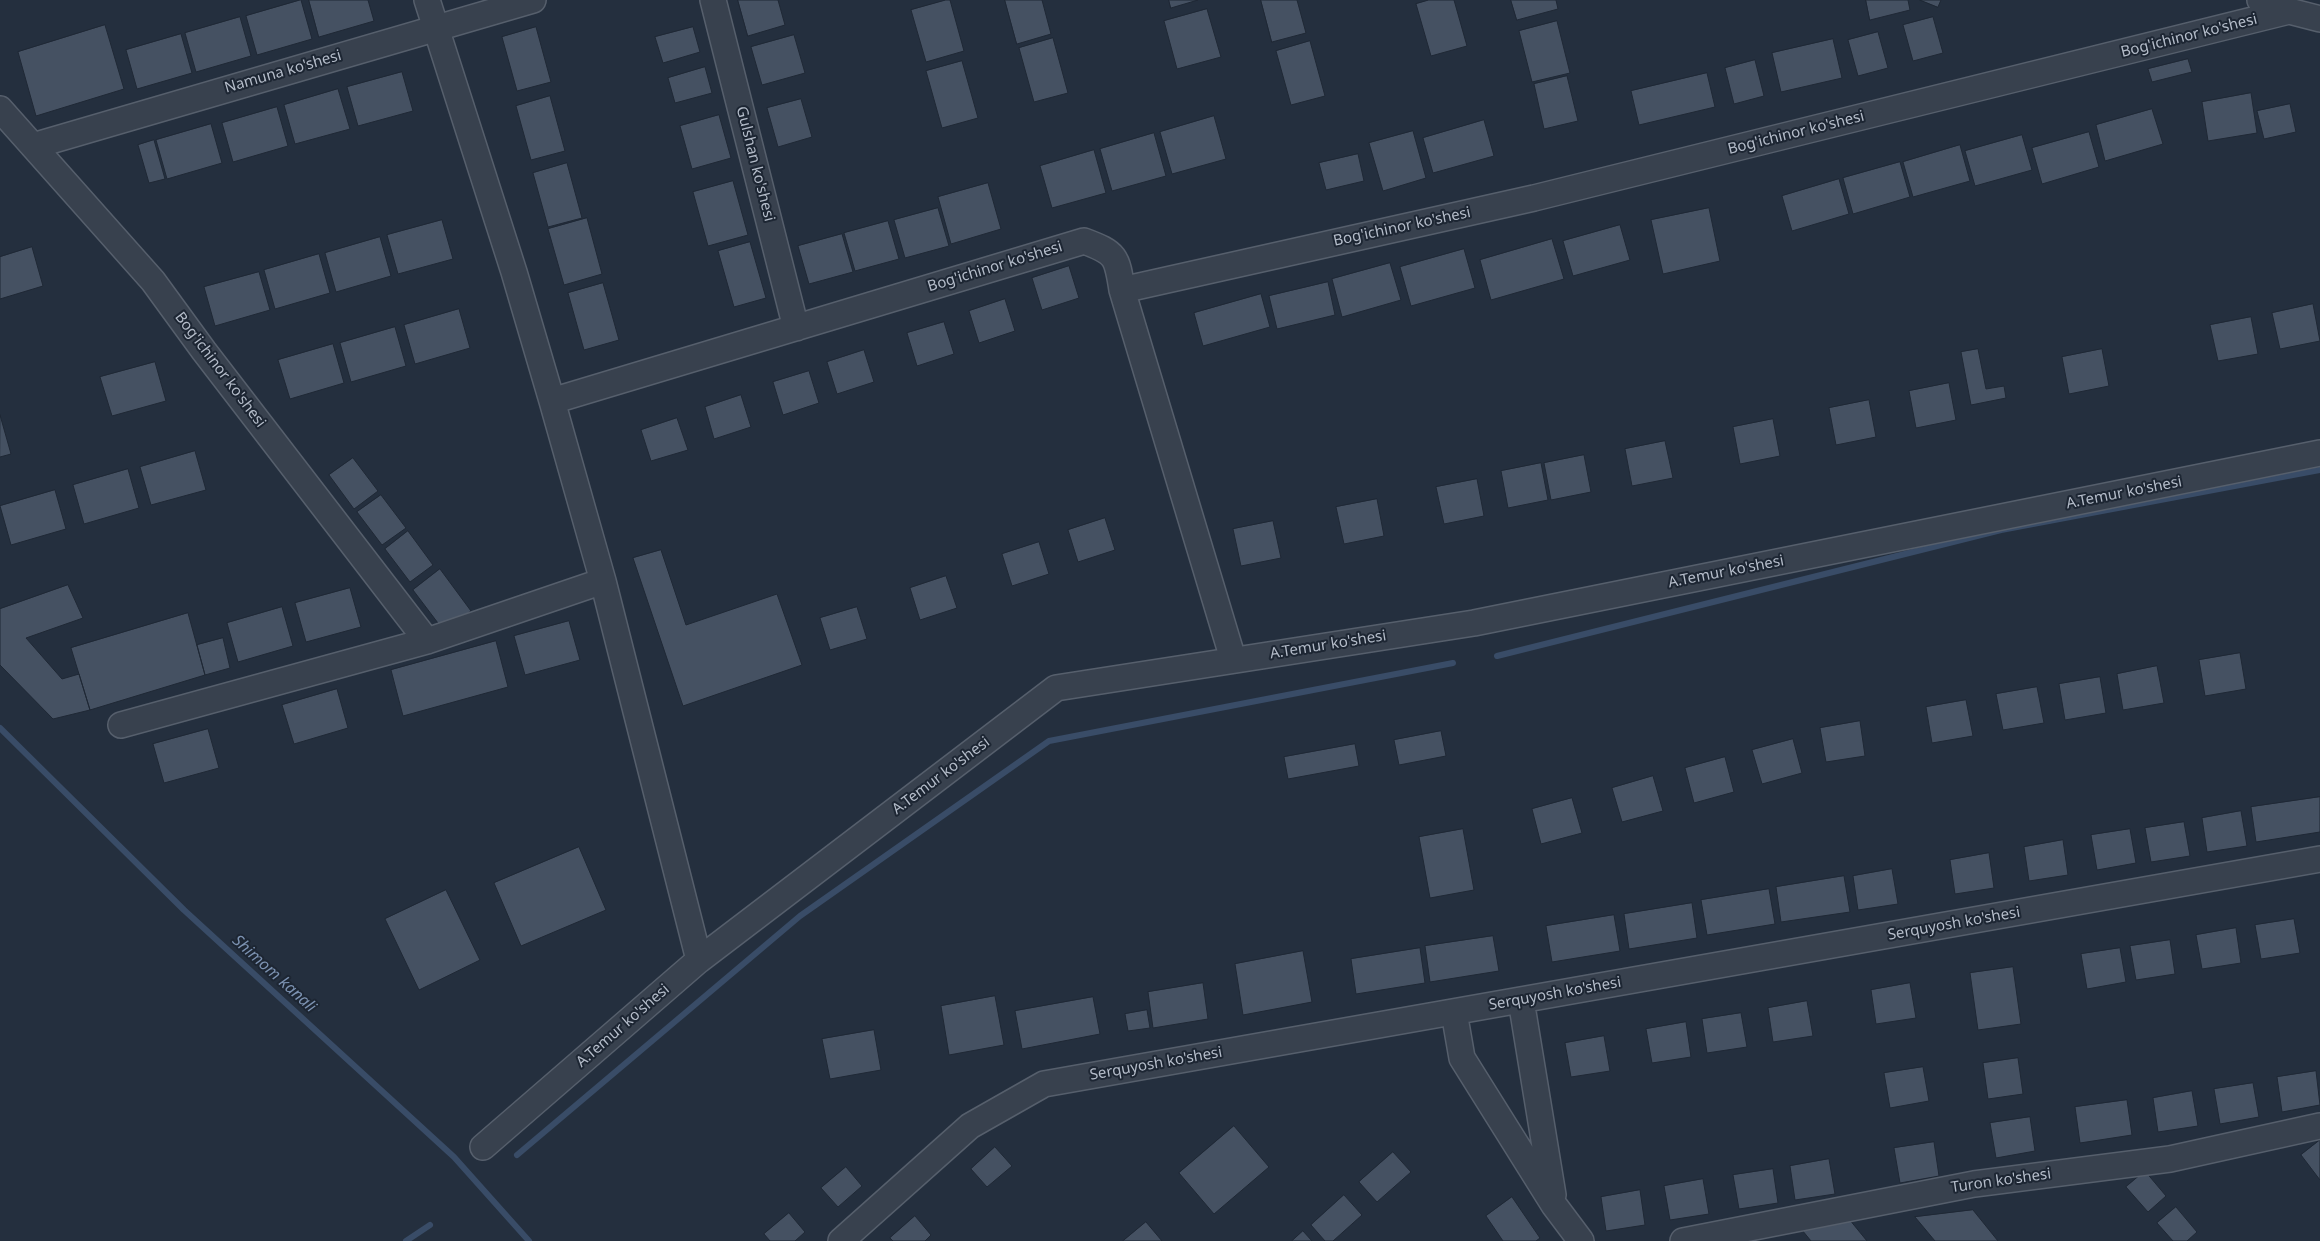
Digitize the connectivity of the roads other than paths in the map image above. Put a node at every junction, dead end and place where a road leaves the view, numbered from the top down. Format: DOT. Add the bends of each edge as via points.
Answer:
graph roads {
  1 [pos="426,0"];
  2 [pos="533,0"];
  3 [pos="713,0"];
  4 [pos="2260,0"];
  5 [pos="2289,11"];
  6 [pos="2320,20"];
  7 [pos="436,27"];
  8 [pos="0,109"];
  9 [pos="33,146"];
  10 [pos="1122,290"];
  11 [pos="796,328"];
  12 [pos="552,401"];
  13 [pos="2320,453"];
  14 [pos="603,581"];
  15 [pos="427,642"];
  16 [pos="1233,659"];
  17 [pos="121,725"];
  18 [pos="2320,859"];
  19 [pos="699,960"];
  20 [pos="1521,1000"];
  21 [pos="1454,1012"];
  22 [pos="2320,1126"];
  23 [pos="483,1148"];
  24 [pos="1554,1205"];
  25 [pos="841,1241"];
  26 [pos="1581,1241"];
  27 [pos="1683,1241"];
  1 -- 7 [label="street"];
  2 -- 7 [label="street, Namuna ko'shesi"];
  3 -- 11 [label="street, Gulshan ko'shesi"];
  4 -- 5 [label="street"];
  5 -- 6 [label="street"];
  5 -- 10 [label="street, Bog'ichinor ko'shesi" via="1534,198"];
  7 -- 9 [label="street, Namuna ko'shesi"];
  7 -- 12 [label="street"];
  8 -- 9 [label="street, Bog'ichinor ko'shesi"];
  9 -- 15 [label="street, Bog'ichinor ko'shesi" via="153,281"];
  10 -- 11 [label="street, Bog'ichinor ko'shesi" via="1118,262 1106,249 1084,240"];
  10 -- 16 [label="street"];
  11 -- 12 [label="street, Bog'ichinor ko'shesi"];
  12 -- 14 [label="street"];
  13 -- 16 [label="street, A.Temur ko'shesi" via="1474,623"];
  14 -- 15 [label="street"];
  14 -- 19 [label="street"];
  15 -- 17 [label="street"];
  16 -- 19 [label="street, A.Temur ko'shesi" via="1056,688"];
  18 -- 20 [label="street, Serquyosh ko'shesi"];
  19 -- 23 [label="street, A.Temur ko'shesi"];
  20 -- 21 [label="street, Serquyosh ko'shesi"];
  20 -- 24 [label="street"];
  21 -- 24 [label="street" via="1462,1058"];
  21 -- 25 [label="street, Serquyosh ko'shesi" via="1044,1084 970,1126"];
  22 -- 27 [label="street, Turon ko'shesi" via="2170,1159 1974,1184"];
  24 -- 26 [label="street"];
}
